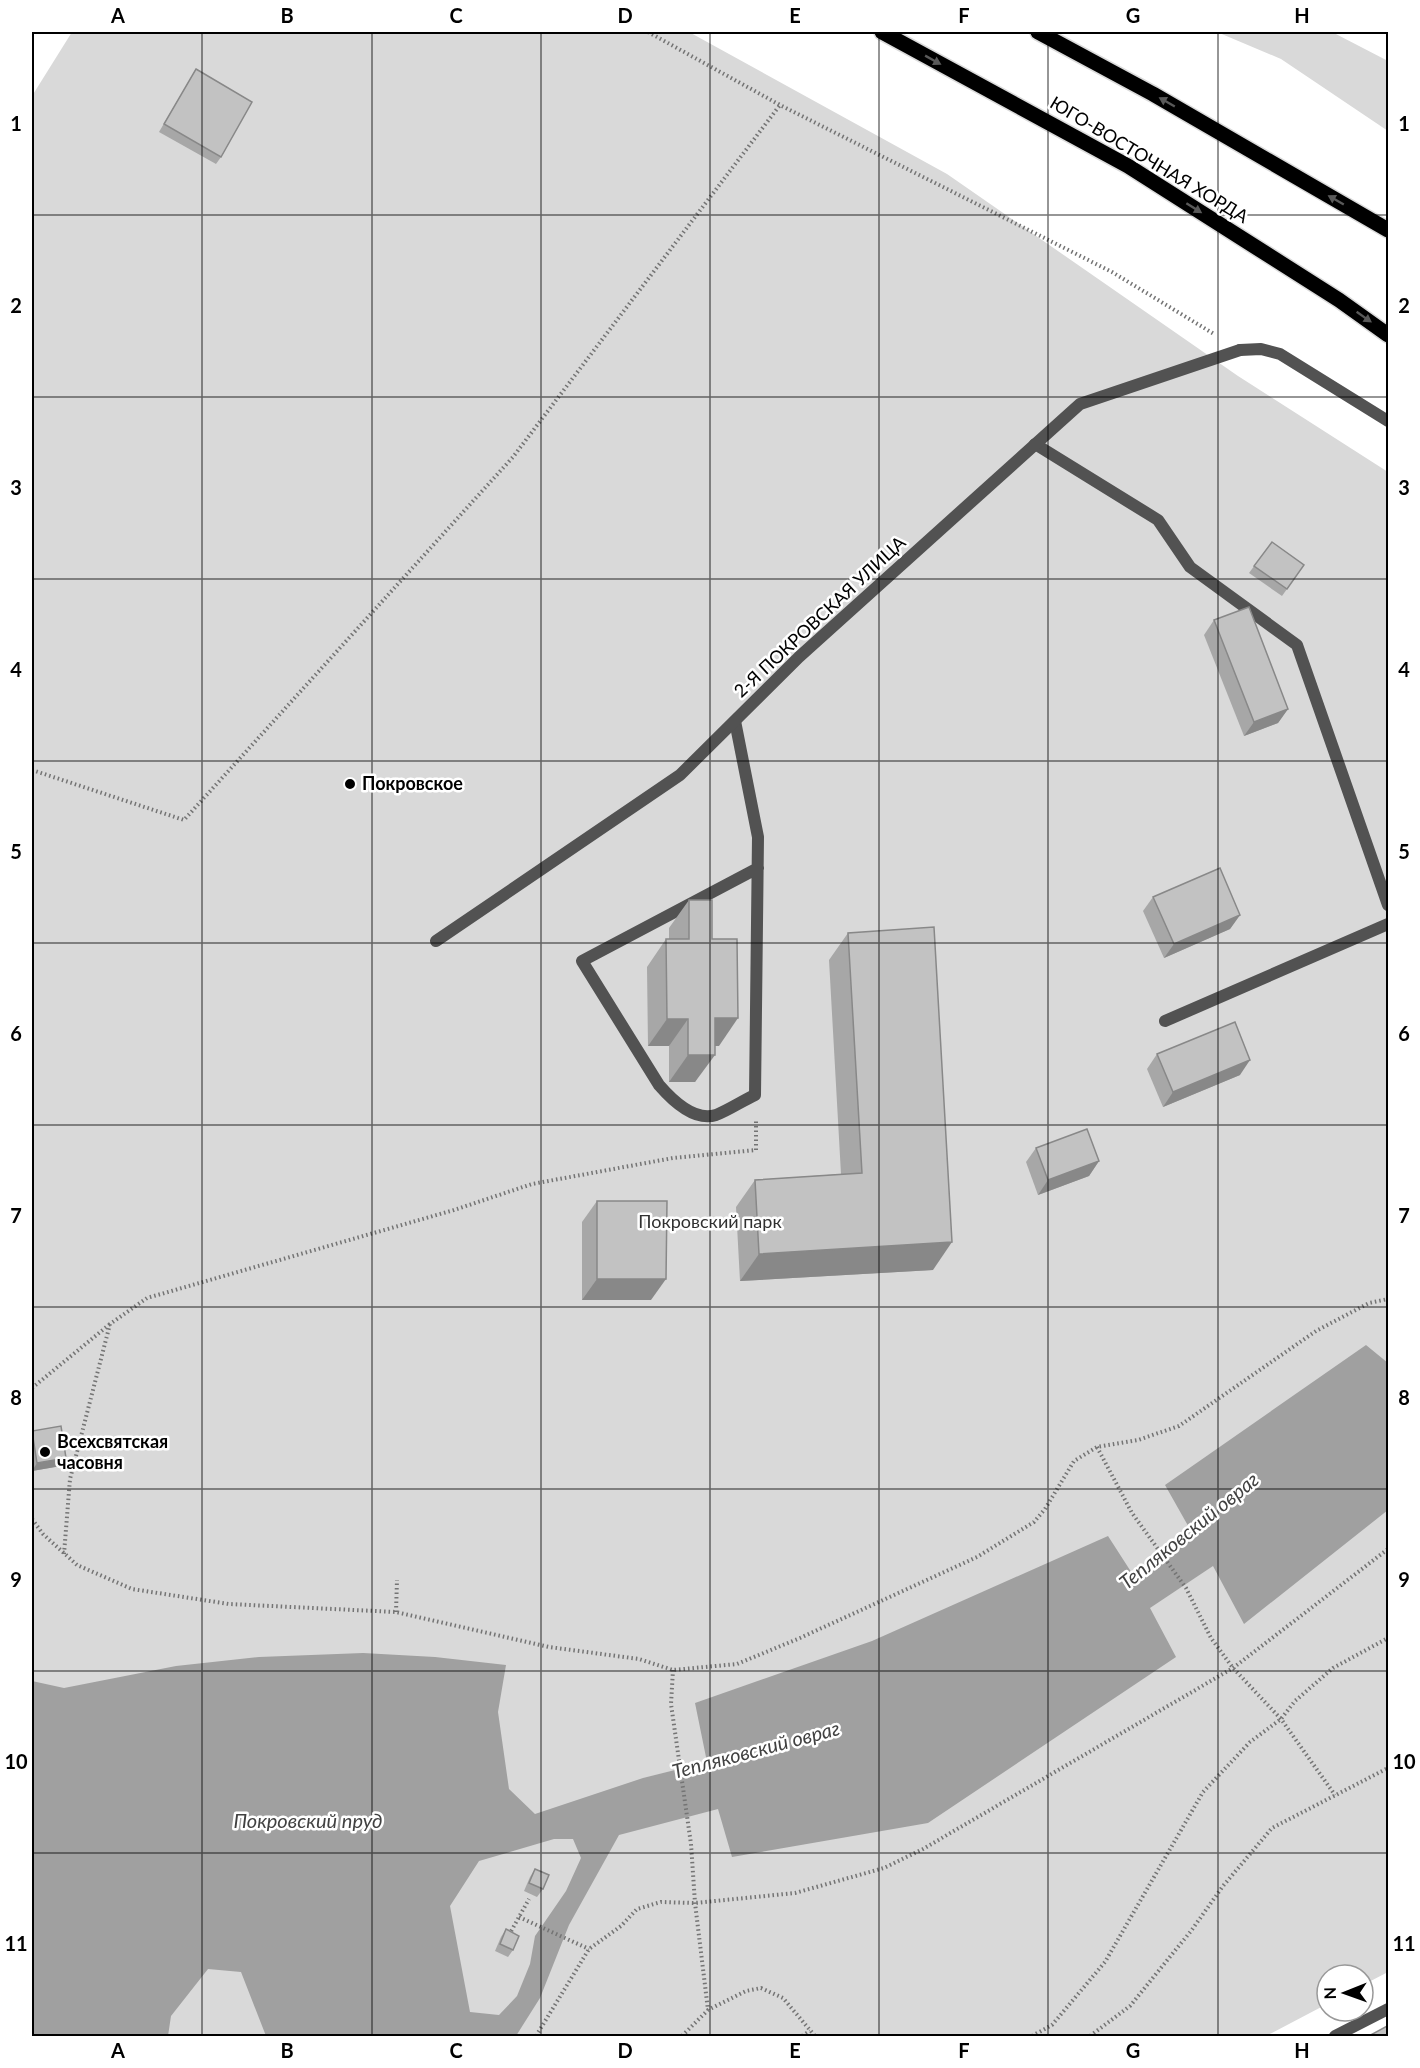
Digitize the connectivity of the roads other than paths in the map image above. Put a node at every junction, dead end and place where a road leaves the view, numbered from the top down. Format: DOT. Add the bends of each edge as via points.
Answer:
graph roads {
  1 [pos="882,32"];
  2 [pos="1038,32"];
  3 [pos="1388,230"];
  4 [pos="1389,335"];
  5 [pos="1389,421"];
  6 [pos="1035,444"];
  7 [pos="735,720"];
  8 [pos="758,868"];
  9 [pos="1389,905"];
  10 [pos="1389,924"];
  11 [pos="436,941"];
  12 [pos="1165,1021"];
  13 [pos="1389,2009"];
  14 [pos="1335,2037"];
  1 -- 4 [label="main road, ЮГО-ВОСТОЧНАЯ ХОРДА, one-way" via="1128,166"];
  3 -- 2 [label="main road, one-way"];
  5 -- 6 [label="street, 2-Я ПОКРОВСКАЯ УЛИЦА" via="1280,354 1261,349 1240,350 1080,404"];
  6 -- 7 [label="street, 2-Я ПОКРОВСКАЯ УЛИЦА" via="799,657"];
  6 -- 9 [label="street" via="1158,520 1190,567 1297,645"];
  7 -- 8 [label="street" via="758,837"];
  7 -- 11 [label="street, 2-Я ПОКРОВСКАЯ УЛИЦА" via="680,775"];
  8 -- 8 [label="street" via="755,1095 714,1116 691,1113 659,1085 582,961"];
  10 -- 12 [label="street"];
  13 -- 14 [label="street"];
}
